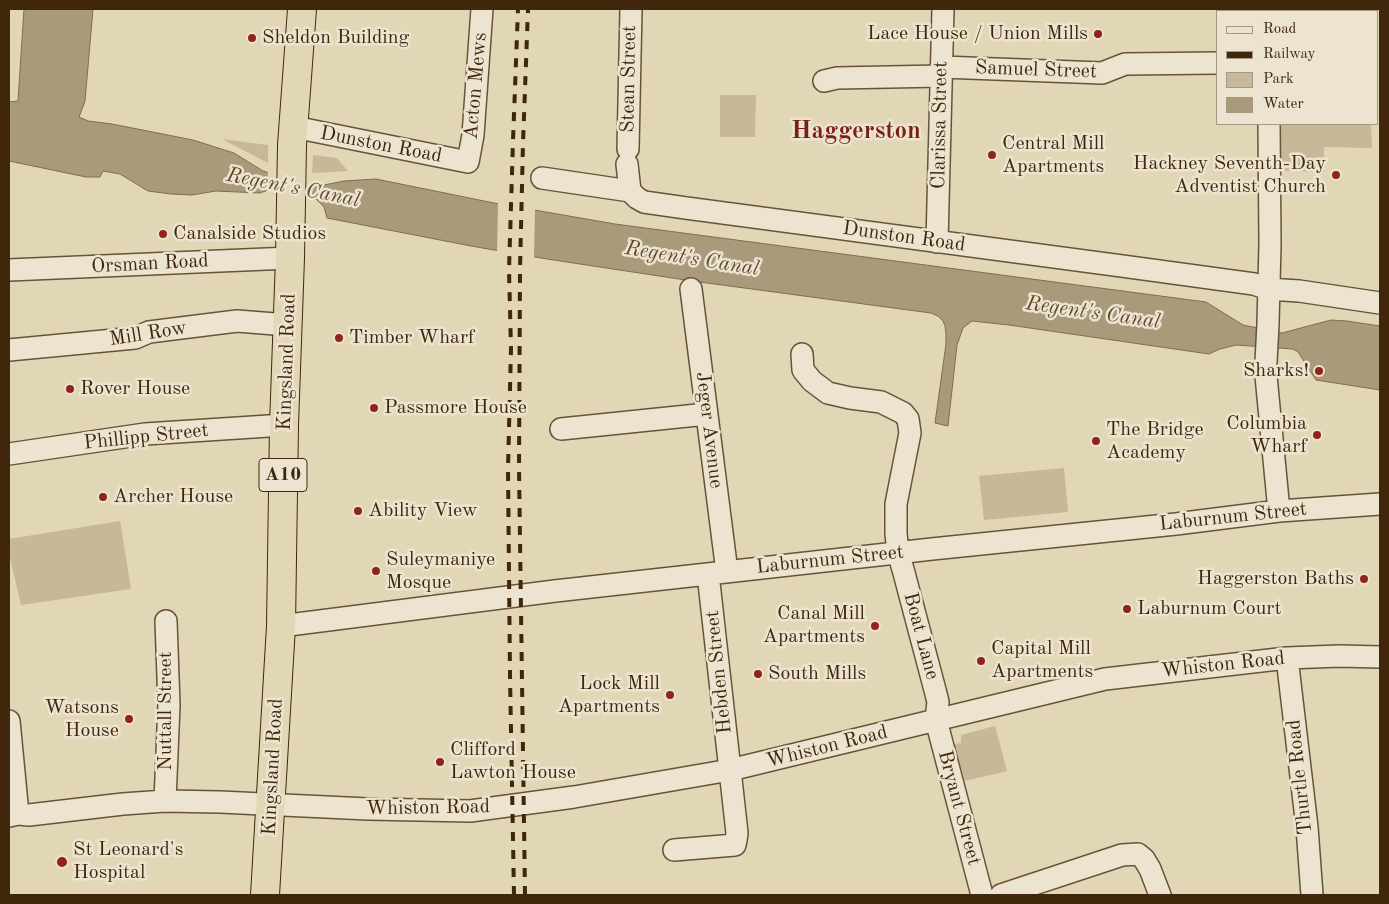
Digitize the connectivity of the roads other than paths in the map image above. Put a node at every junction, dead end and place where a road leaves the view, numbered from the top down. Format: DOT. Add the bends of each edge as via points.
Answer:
graph roads {
  1 [pos="302,9"];
  2 [pos="482,9"];
  3 [pos="631,9"];
  4 [pos="943,9"];
  5 [pos="1216,64"];
  6 [pos="942,71"];
  7 [pos="824,81"];
  8 [pos="1269,125"];
  9 [pos="294,127"];
  10 [pos="468,162"];
  11 [pos="542,178"];
  12 [pos="630,191"];
  13 [pos="937,242"];
  14 [pos="290,258"];
  15 [pos="9,270"];
  16 [pos="691,289"];
  17 [pos="1268,289"];
  18 [pos="1380,303"];
  19 [pos="288,325"];
  20 [pos="9,350"];
  21 [pos="802,354"];
  22 [pos="707,414"];
  23 [pos="284,425"];
  24 [pos="561,430"];
  25 [pos="9,454"];
  26 [pos="1380,504"];
  27 [pos="1279,511"];
  28 [pos="898,552"];
  29 [pos="717,573"];
  30 [pos="166,621"];
  31 [pos="281,626"];
  32 [pos="1380,657"];
  33 [pos="1287,658"];
  34 [pos="936,720"];
  35 [pos="9,721"];
  36 [pos="730,770"];
  37 [pos="165,801"];
  38 [pos="270,805"];
  39 [pos="13,815"];
  40 [pos="674,850"];
  41 [pos="265,895"];
  42 [pos="982,895"];
  43 [pos="1001,895"];
  44 [pos="1160,895"];
  45 [pos="1312,895"];
  1 -- 9 [label="highway, Kingsland Road / A10"];
  2 -- 10 [label="street, Acton Mews" via="473,136"];
  3 -- 12 [label="street, Stean Street" via="627,156"];
  4 -- 6 [label="street, Clarissa Street"];
  5 -- 6 [label="street, Samuel Street" via="1125,64 1102,74"];
  6 -- 7 [label="street, Samuel Street"];
  6 -- 13 [label="street, Clarissa Street"];
  8 -- 17 [label="street"];
  9 -- 10 [label="street, Dunston Road"];
  9 -- 14 [label="highway, Kingsland Road / A10"];
  11 -- 12 [label="street, Dunston Road"];
  12 -- 13 [label="street, Dunston Road" via="644,202"];
  13 -- 17 [label="street, Dunston Road" via="1254,284"];
  14 -- 15 [label="street, Orsman Road"];
  14 -- 19 [label="highway, Kingsland Road / A10"];
  16 -- 22 [label="street, Jeger Avenue"];
  17 -- 18 [label="street, Dunston Road"];
  17 -- 27 [label="street" via="1266,369"];
  19 -- 20 [label="street, Mill Row" via="237,321 149,332 135,338"];
  19 -- 23 [label="highway, Kingsland Road / A10"];
  21 -- 28 [label="street, Boat Lane" via="803,370 828,393 881,402 908,419 910,433 896,504"];
  22 -- 24 [label="street"];
  22 -- 29 [label="street, Jeger Avenue"];
  23 -- 25 [label="street, Phillipp Street" via="145,434"];
  23 -- 31 [label="highway, Kingsland Road / A10"];
  26 -- 27 [label="street, Laburnum Street"];
  27 -- 28 [label="street, Laburnum Street"];
  28 -- 29 [label="street, Laburnum Street"];
  28 -- 34 [label="street, Boat Lane" via="938,702"];
  29 -- 31 [label="street, Laburnum Street"];
  29 -- 36 [label="street, Hebden Street"];
  30 -- 37 [label="street, Nuttall Street" via="169,705"];
  31 -- 38 [label="highway, Kingsland Road / A10"];
  32 -- 33 [label="street, Whiston Road"];
  33 -- 34 [label="street, Whiston Road" via="1105,680"];
  33 -- 45 [label="street, Thurtle Road"];
  34 -- 36 [label="street, Whiston Road"];
  34 -- 42 [label="street, Bryant Street"];
  35 -- 39 [label="street"];
  36 -- 38 [label="street, Whiston Road" via="470,811"];
  36 -- 40 [label="street, Hebden Street" via="737,834 735,844"];
  37 -- 38 [label="street"];
  37 -- 39 [label="street"];
  38 -- 41 [label="highway, Kingsland Road / A10"];
  43 -- 44 [label="street" via="1122,855 1138,854 1150,870"];
}
